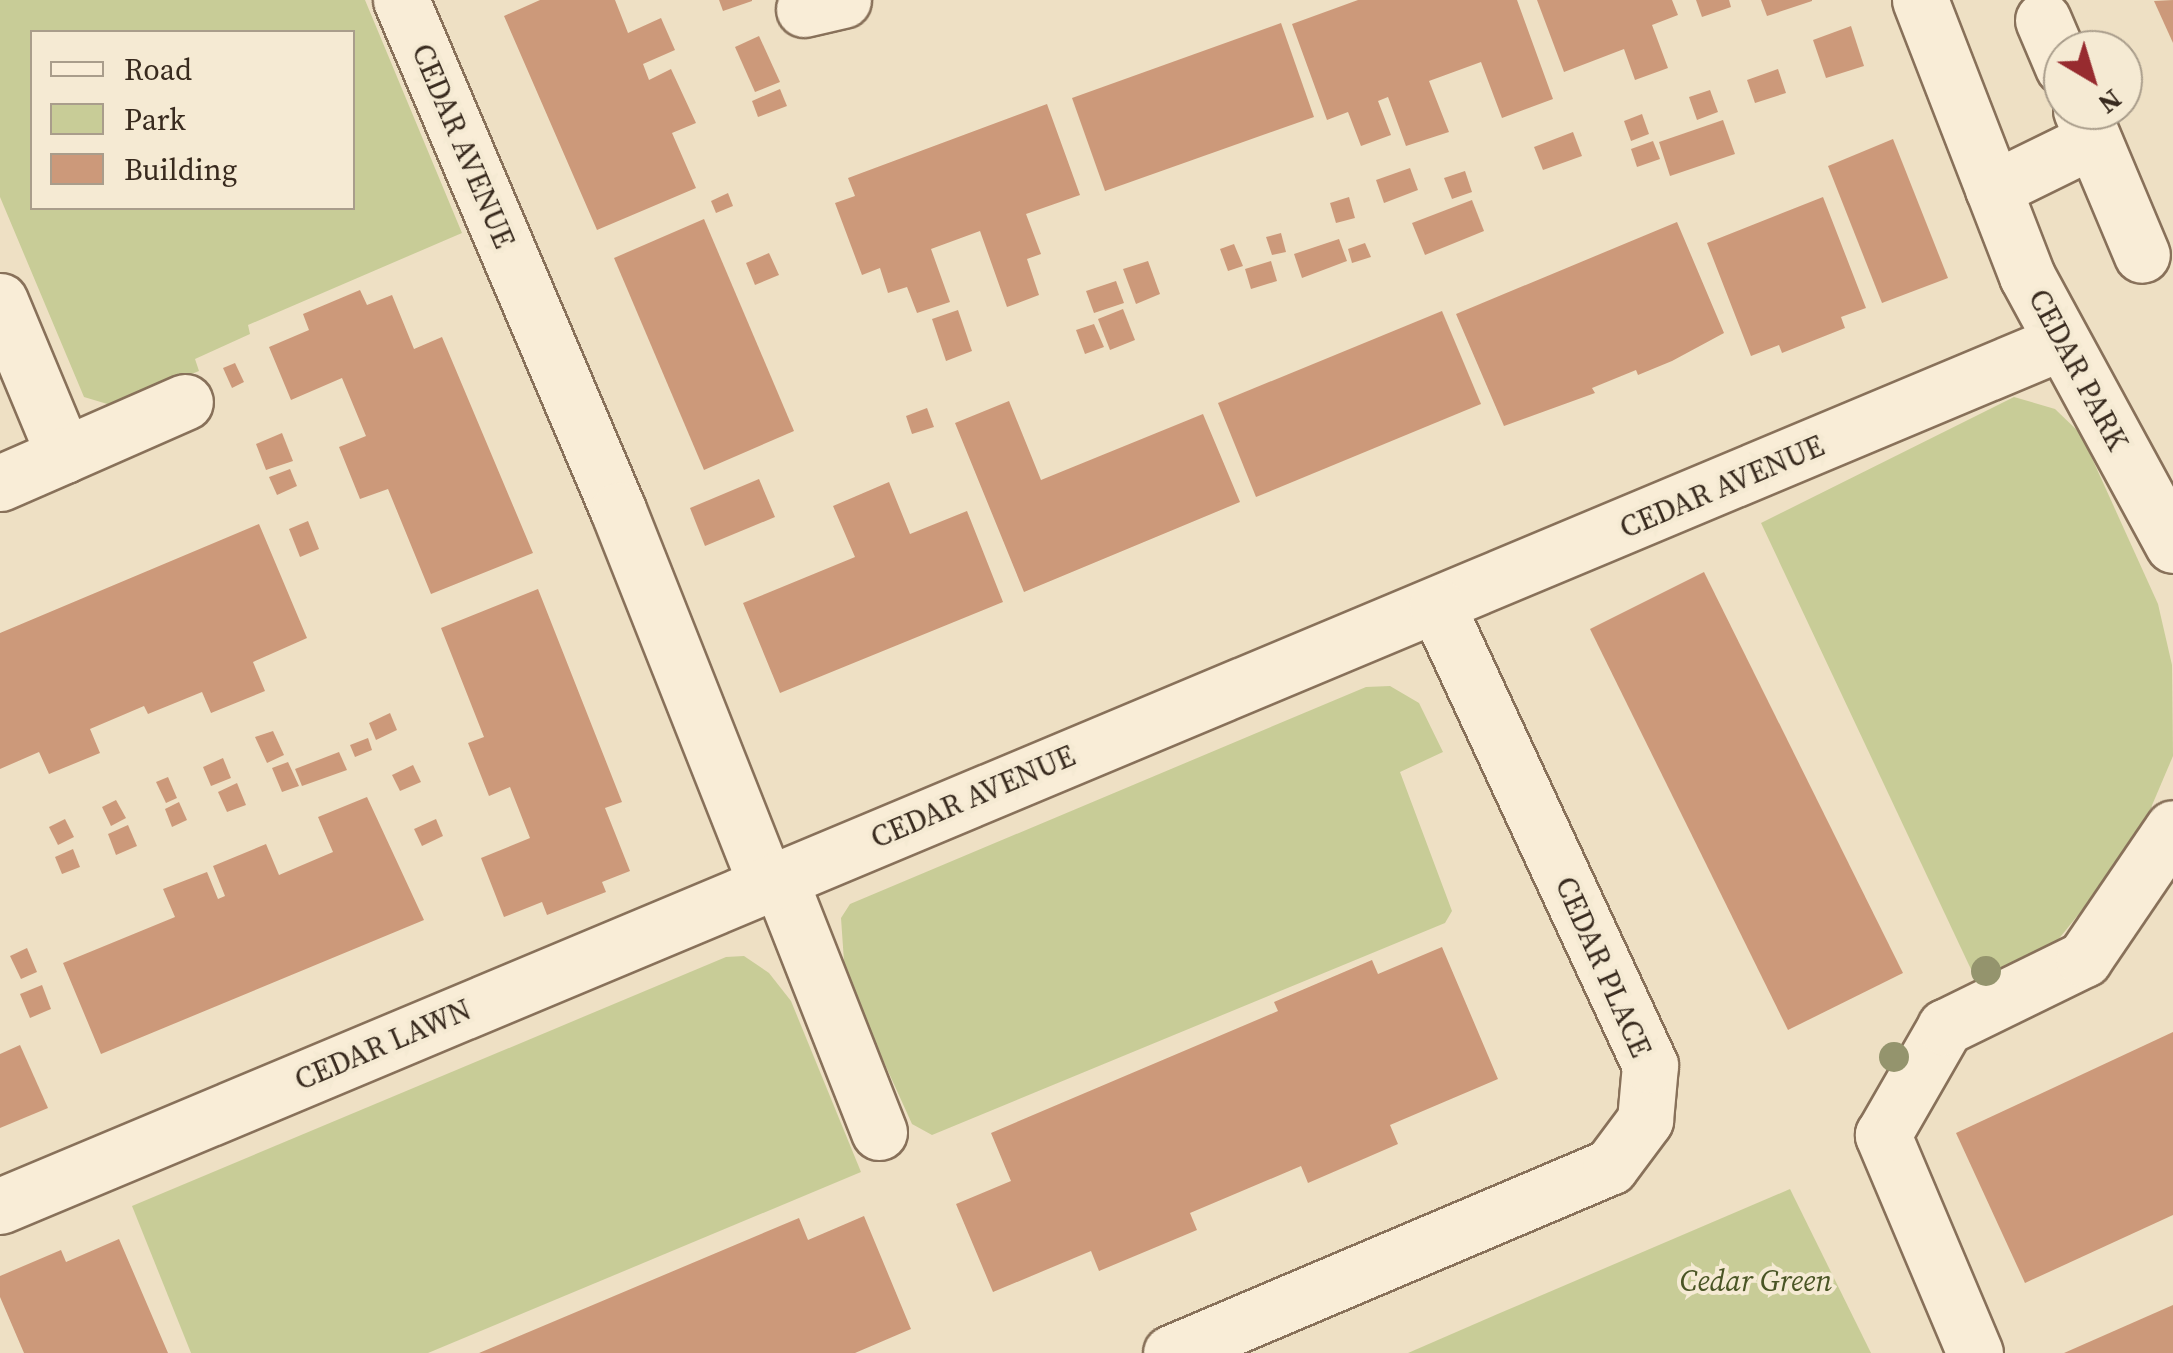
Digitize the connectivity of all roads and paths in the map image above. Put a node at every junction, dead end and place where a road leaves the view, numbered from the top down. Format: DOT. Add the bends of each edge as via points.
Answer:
graph roads {
  1 [pos="401,0"];
  2 [pos="1920,0"];
  3 [pos="2080,130"];
  4 [pos="2089,130"];
  5 [pos="1993,189"];
  6 [pos="2142,255"];
  7 [pos="0,301"];
  8 [pos="2061,342"];
  9 [pos="185,402"];
  10 [pos="64,455"];
  11 [pos="0,483"];
  12 [pos="2173,544"];
  13 [pos="1437,606"];
  14 [pos="2173,828"];
  15 [pos="772,880"];
  16 [pos="879,1132"];
  17 [pos="0,1206"];
  18 [pos="1171,1353"];
  19 [pos="1975,1353"];
  1 -- 15 [label="street, CEDAR AVENUE"];
  2 -- 5 [label="street, CEDAR PARK"];
  3 -- 5 [label="street"];
  4 -- 6 [label="street"];
  5 -- 8 [label="street, CEDAR PARK"];
  7 -- 10 [label="street"];
  8 -- 12 [label="street, CEDAR PARK"];
  8 -- 13 [label="street, CEDAR AVENUE"];
  9 -- 10 [label="street"];
  10 -- 11 [label="street"];
  13 -- 15 [label="street, CEDAR AVENUE"];
  13 -- 18 [label="street, CEDAR PLACE" via="1650,1065 1645,1120 1610,1167"];
  14 -- 19 [label="street" via="2084,959 1945,1027 1883,1136"];
  15 -- 16 [label="street"];
  15 -- 17 [label="street, CEDAR LAWN"];
}
